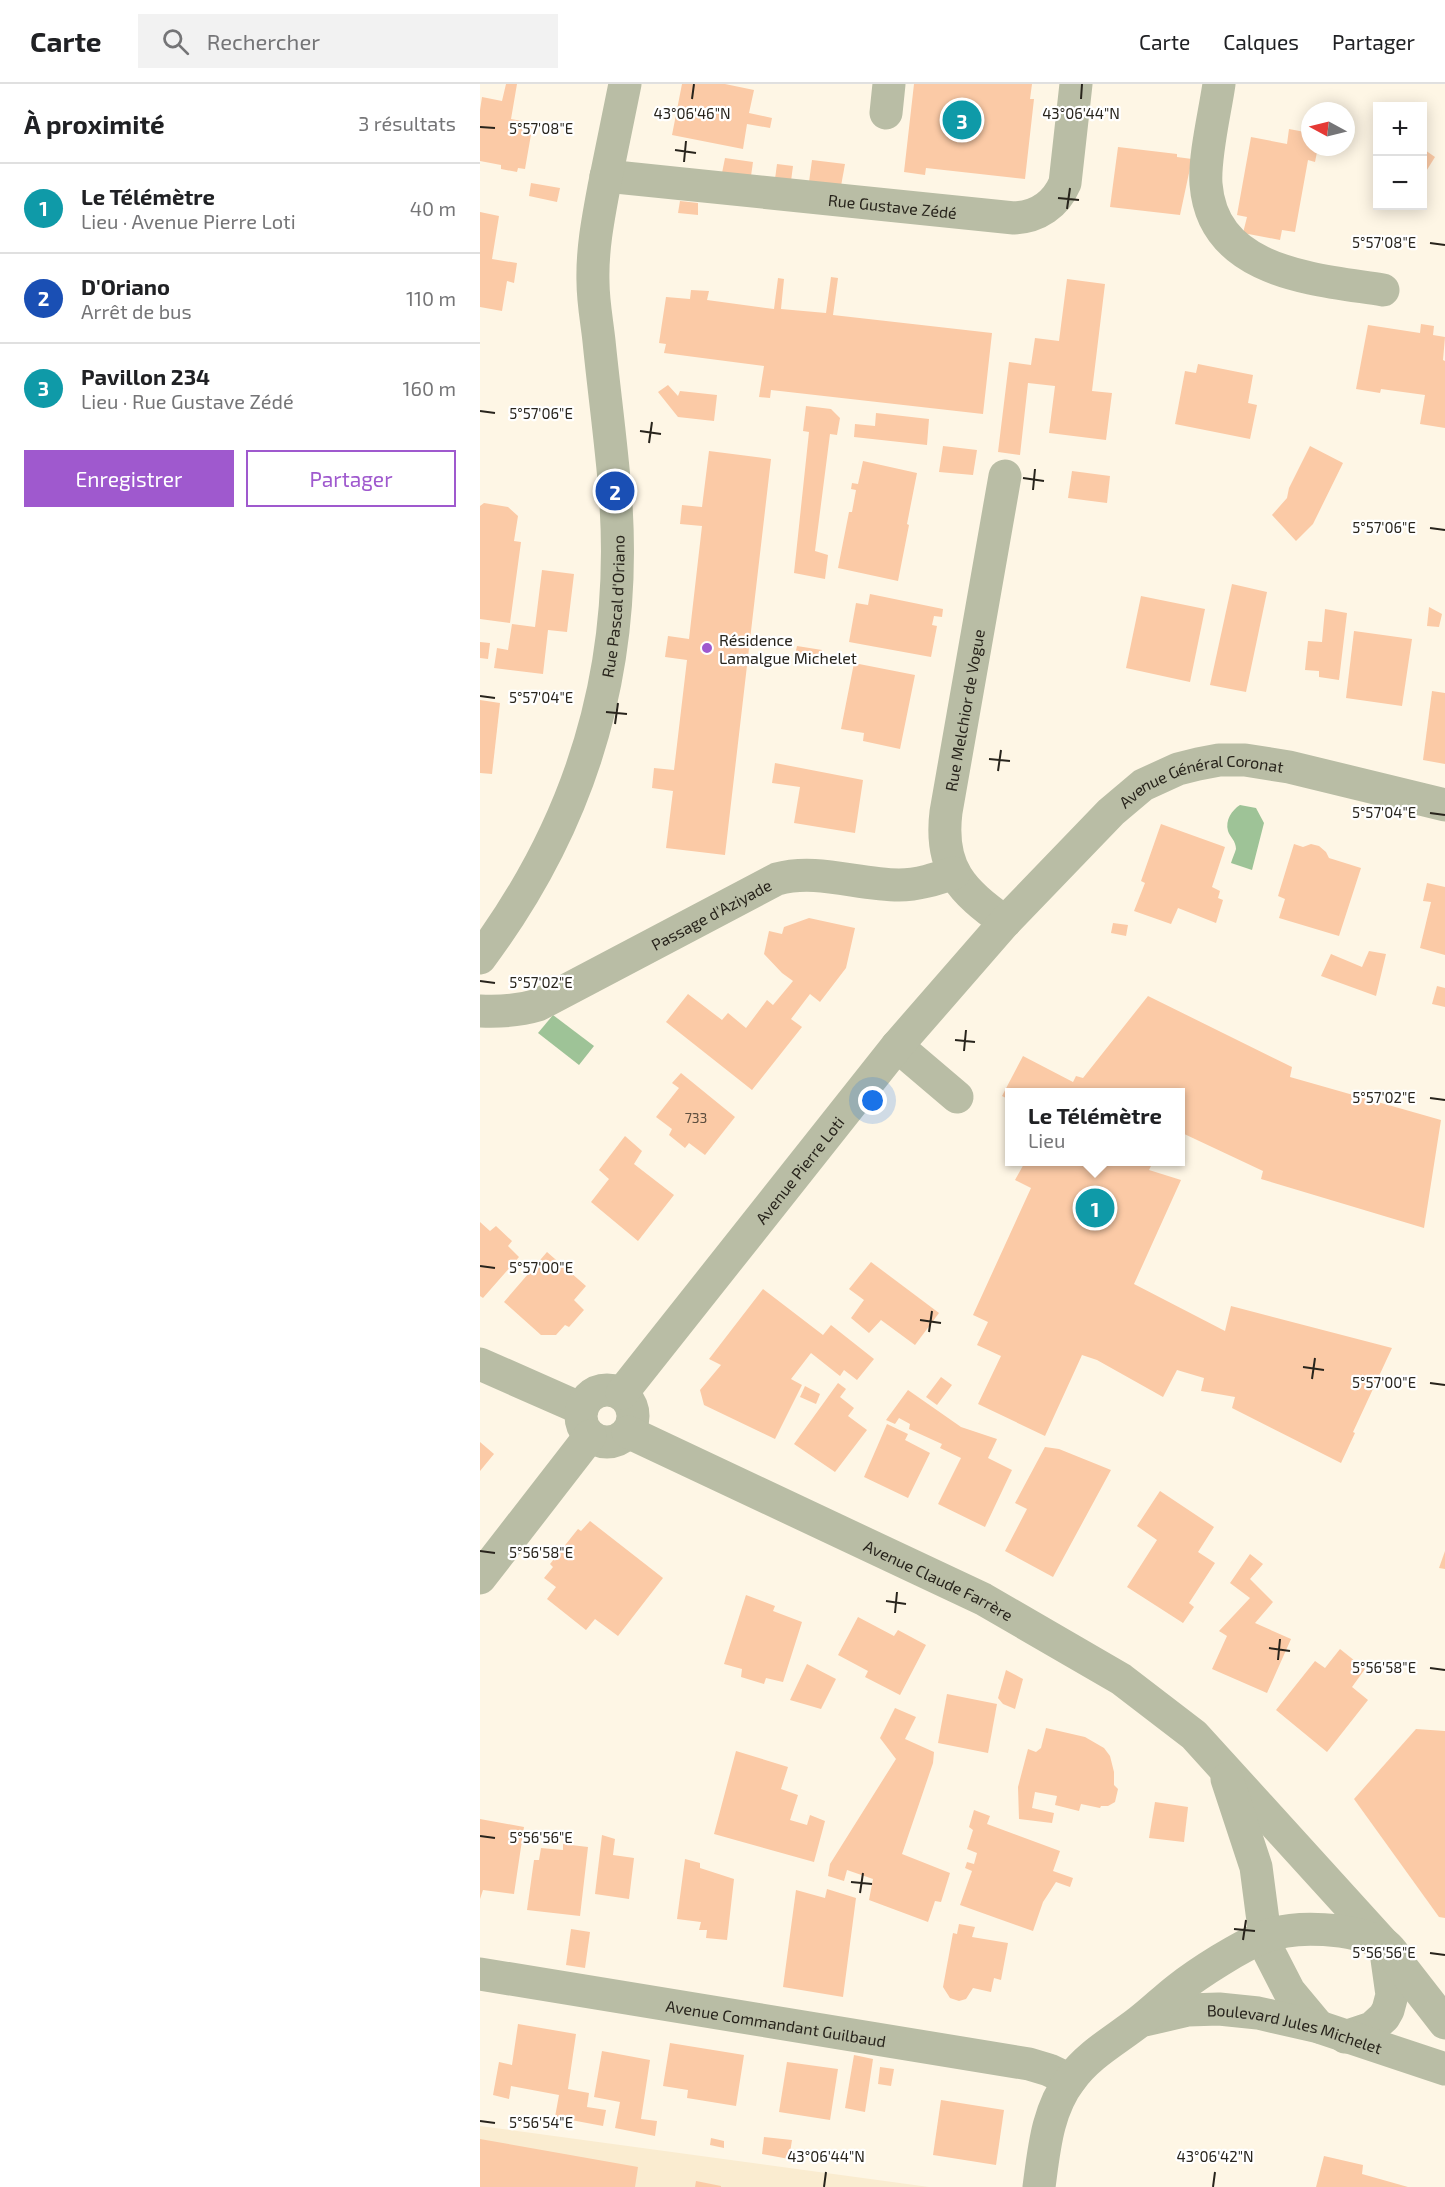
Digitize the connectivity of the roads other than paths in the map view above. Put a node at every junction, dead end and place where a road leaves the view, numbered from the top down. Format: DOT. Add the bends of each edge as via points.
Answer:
graph roads {
  1 [pos="625,84"];
  2 [pos="1076,84"];
  3 [pos="1219,84"];
  4 [pos="606,176"];
  5 [pos="1383,290"];
  6 [pos="1005,476"];
  7 [pos="1445,805"];
  8 [pos="954,873"];
  9 [pos="1005,922"];
  10 [pos="480,958"];
  11 [pos="480,1011"];
  12 [pos="897,1046"];
  13 [pos="957,1097"];
  14 [pos="480,1364"];
  15 [pos="622,1394"];
  16 [pos="586,1423"];
  17 [pos="628,1432"];
  18 [pos="480,1578"];
  19 [pos="1223,1766"];
  20 [pos="1265,1936"];
  21 [pos="1385,1945"];
  22 [pos="480,1974"];
  23 [pos="1140,2021"];
  24 [pos="1445,2023"];
  25 [pos="1332,2032"];
  26 [pos="1445,2069"];
  27 [pos="1070,2080"];
  28 [pos="1039,2187"];
  1 -- 4 [label="street, Rue Pascal d'Oriano"];
  2 -- 4 [label="street, Rue Gustave Zédé" via="1065,183 1045,208 1026,217"];
  3 -- 5 [label="street" via="1206,184 1223,233 1238,248 1276,270"];
  4 -- 10 [label="street, Rue Pascal d'Oriano" via="594,244 593,282 615,491 618,576 611,657 591,742 551,843 515,909"];
  6 -- 8 [label="street, Rue Melchior de Vogue" via="946,812 944,841"];
  7 -- 9 [label="street, Avenue Général Coronat" via="1266,763 1219,760 1188,766 1143,785 1128,796"];
  8 -- 9 [label="street, Rue Melchior de Vogue" via="970,895"];
  8 -- 11 [label="street, Passage d'Aziyade" via="901,885 802,873 777,879 538,1005 500,1012"];
  9 -- 12 [label="street, Avenue Pierre Loti"];
  12 -- 13 [label="street"];
  12 -- 15 [label="street, Avenue Pierre Loti"];
  14 -- 16 [label="street"];
  15 -- 16 [label="street" via="614,1390 597,1391 589,1396 583,1403"];
  15 -- 17 [label="street" via="632,1408"];
  16 -- 17 [label="street" via="606,1443"];
  16 -- 18 [label="street"];
  17 -- 19 [label="street, Avenue Claude Farrère" via="983,1599 1144,1695 1194,1735"];
  19 -- 20 [label="street, Avenue Claude Farrère" via="1256,1867"];
  19 -- 21 [label="street, Avenue Claude Farrère"];
  20 -- 21 [label="street, Boulevard Jules Michelet" via="1322,1929 1351,1933"];
  20 -- 23 [label="street, Boulevard Jules Michelet" via="1202,1972"];
  20 -- 25 [label="street, Avenue Claude Farrère" via="1282,1981"];
  21 -- 24 [label="street"];
  21 -- 25 [label="street" via="1391,2003 1384,2017 1364,2031"];
  22 -- 27 [label="street, Avenue Commandant Guilbaud" via="1029,2064"];
  23 -- 25 [label="street, Boulevard Jules Michelet" via="1188,2010 1219,2009 1258,2013"];
  23 -- 27 [label="street, Boulevard Jules Michelet" via="1095,2054"];
  25 -- 26 [label="street, Boulevard Jules Michelet"];
  27 -- 28 [label="street, Boulevard Jules Michelet" via="1047,2132"];
}
